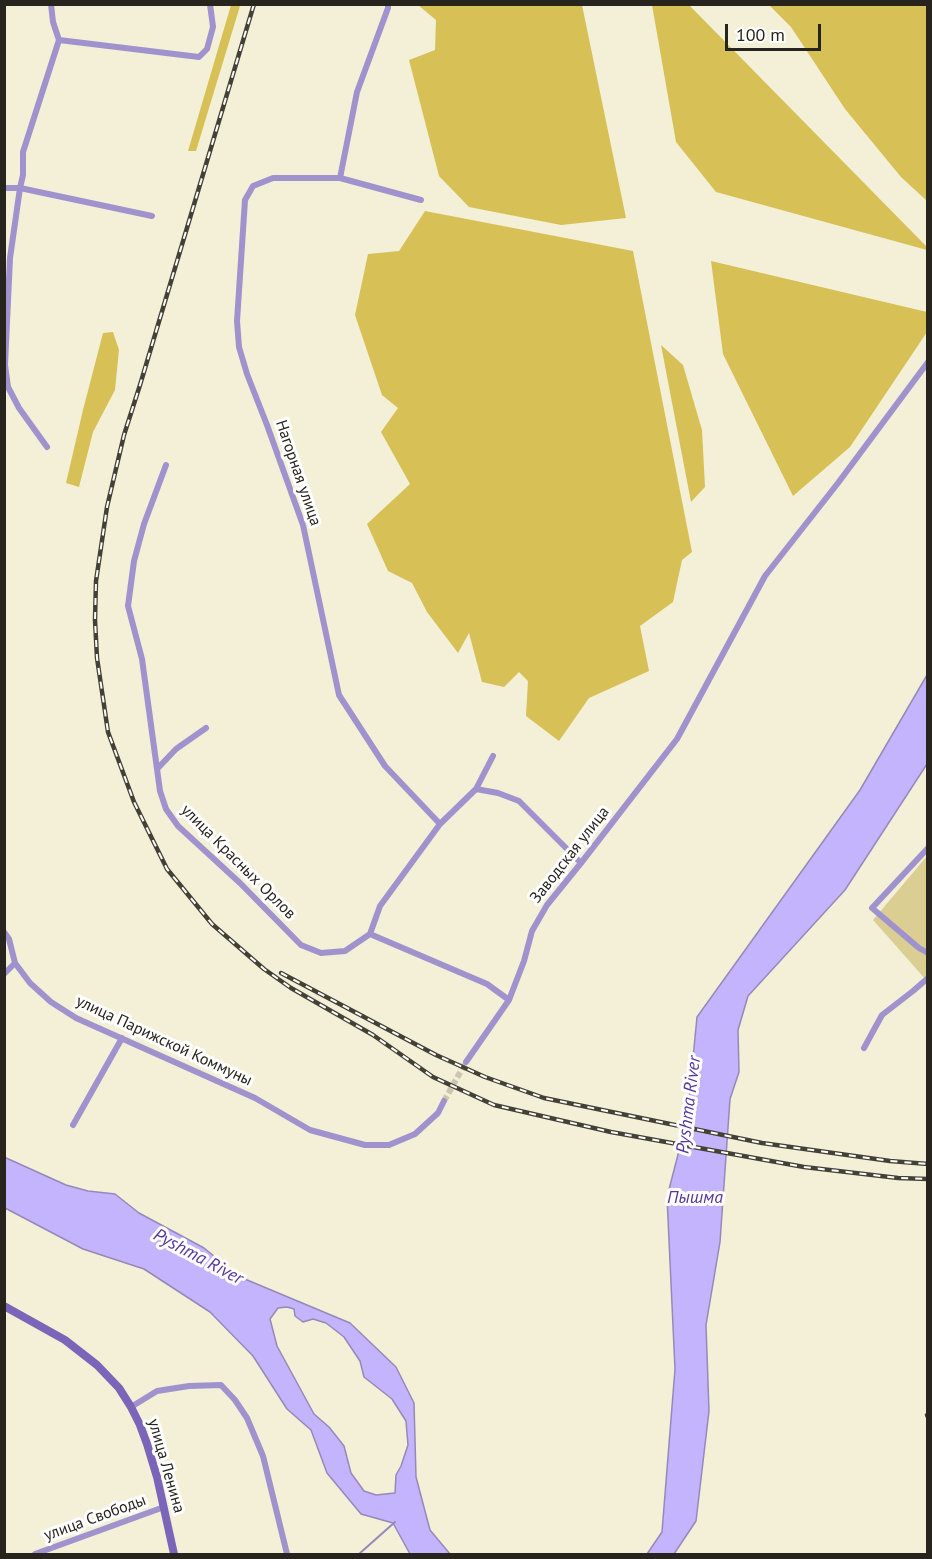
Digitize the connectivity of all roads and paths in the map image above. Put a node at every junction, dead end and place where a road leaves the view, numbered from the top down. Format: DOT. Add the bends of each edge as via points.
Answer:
graph roads {
  1 [pos="51,4"];
  2 [pos="210,4"];
  3 [pos="388,4"];
  4 [pos="59,40"];
  5 [pos="340,178"];
  6 [pos="4,188"];
  7 [pos="20,188"];
  8 [pos="421,200"];
  9 [pos="152,216"];
  10 [pos="927,363"];
  11 [pos="47,447"];
  12 [pos="166,465"];
  13 [pos="206,728"];
  14 [pos="493,756"];
  15 [pos="158,768"];
  16 [pos="476,789"];
  17 [pos="440,824"];
  18 [pos="927,848"];
  19 [pos="581,863"];
  20 [pos="4,932"];
  21 [pos="370,933"];
  22 [pos="927,952"];
  23 [pos="15,963"];
  24 [pos="4,974"];
  25 [pos="927,978"];
  26 [pos="509,1000"];
  27 [pos="122,1038"];
  28 [pos="864,1048"];
  29 [pos="466,1062"];
  30 [pos="444,1101"];
  31 [pos="73,1125"];
  32 [pos="4,1306"];
  33 [pos="131,1407"];
  34 [pos="164,1507"];
  35 [pos="35,1554"];
  36 [pos="174,1554"];
  37 [pos="287,1554"];
  1 -- 4 [label="street"];
  2 -- 4 [label="street" via="213,27 207,49 199,57"];
  3 -- 5 [label="street" via="357,93"];
  4 -- 7 [label="street" via="23,152"];
  5 -- 8 [label="street, Нагорная улица"];
  5 -- 17 [label="street, Нагорная улица" via="273,178 253,186 245,200 237,304 239,347 303,525 339,695 385,766"];
  6 -- 7 [label="street"];
  7 -- 9 [label="street"];
  7 -- 11 [label="street" via="10,258 5,365 8,387"];
  10 -- 19 [label="street, Заводская улица" via="765,576 677,740"];
  12 -- 15 [label="street, улица Красных Орлов" via="136,552 128,606 142,658"];
  13 -- 15 [label="street" via="176,748"];
  14 -- 16 [label="street"];
  15 -- 21 [label="street, улица Красных Орлов" via="166,809 178,826 301,945 321,953 345,951"];
  16 -- 17 [label="street"];
  16 -- 19 [label="street" via="519,801"];
  17 -- 21 [label="street" via="380,906"];
  18 -- 22 [label="street" via="873,908"];
  19 -- 26 [label="street, Заводская улица" via="547,905 532,932"];
  20 -- 23 [label="street, улица Парижской Коммуны"];
  21 -- 26 [label="street" via="487,984"];
  23 -- 24 [label="street"];
  23 -- 27 [label="street, улица Парижской Коммуны" via="51,1002"];
  25 -- 28 [label="street" via="882,1015"];
  26 -- 29 [label="street, Заводская улица"];
  27 -- 30 [label="street, улица Парижской Коммуны" via="255,1098 310,1130 365,1145 389,1145 415,1134 438,1113"];
  27 -- 31 [label="street"];
  32 -- 33 [label="main road, улица Ленина" via="64,1340 97,1365"];
  33 -- 34 [label="main road, улица Ленина" via="147,1444"];
  33 -- 37 [label="street" via="157,1391 221,1385 247,1418 263,1456"];
  34 -- 35 [label="street, улица Свободы"];
  34 -- 36 [label="main road, улица Ленина"];
}
